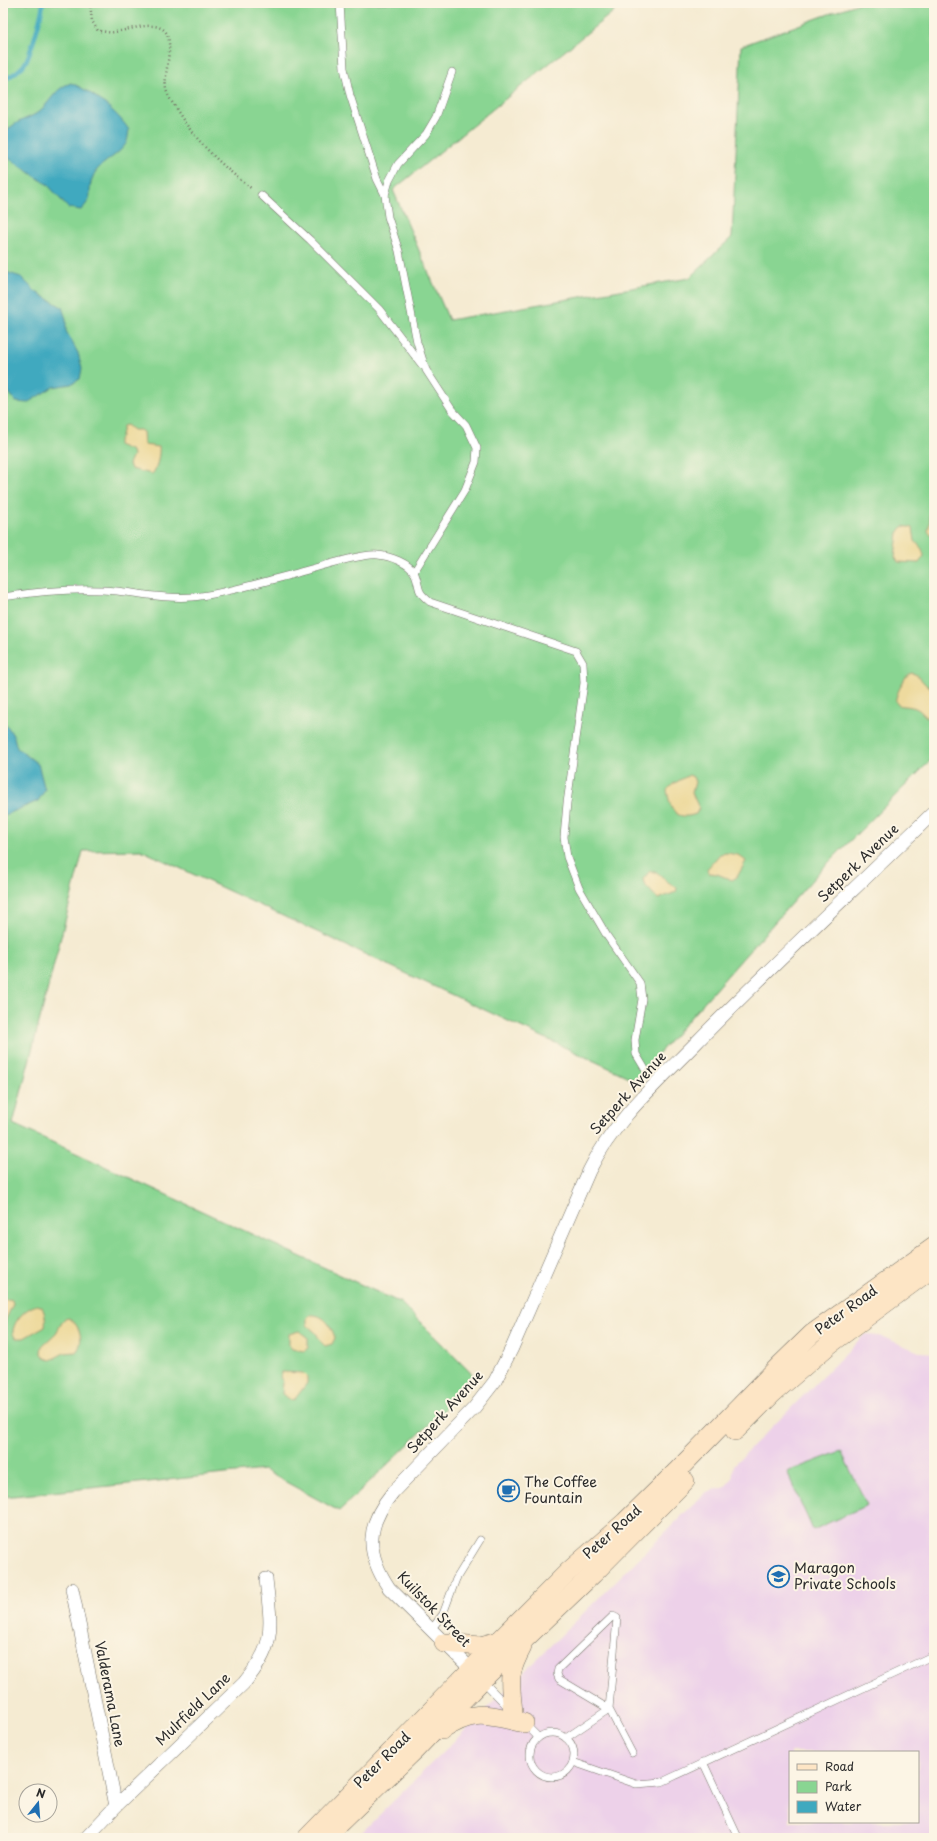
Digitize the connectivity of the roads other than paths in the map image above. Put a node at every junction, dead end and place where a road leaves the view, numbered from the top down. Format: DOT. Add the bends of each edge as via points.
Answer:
graph roads {
  1 [pos="340,3"];
  2 [pos="452,72"];
  3 [pos="261,195"];
  4 [pos="385,195"];
  5 [pos="426,370"];
  6 [pos="414,572"];
  7 [pos="3,597"];
  8 [pos="934,812"];
  9 [pos="645,1069"];
  10 [pos="930,1263"];
  11 [pos="373,1530"];
  12 [pos="480,1540"];
  13 [pos="266,1579"];
  14 [pos="72,1589"];
  15 [pos="431,1630"];
  16 [pos="527,1638"];
  17 [pos="498,1641"];
  18 [pos="444,1643"];
  19 [pos="934,1655"];
  20 [pos="477,1675"];
  21 [pos="609,1709"];
  22 [pos="518,1717"];
  23 [pos="538,1737"];
  24 [pos="566,1738"];
  25 [pos="422,1743"];
  26 [pos="632,1753"];
  27 [pos="573,1762"];
  28 [pos="704,1762"];
  29 [pos="116,1806"];
  30 [pos="738,1836"];
  31 [pos="86,1838"];
  32 [pos="306,1838"];
  33 [pos="324,1838"];
  1 -- 4 [label="lane" via="344,68 350,95 377,179"];
  2 -- 4 [label="lane" via="436,117 426,134 398,164 389,180"];
  3 -- 5 [label="lane" via="379,309"];
  4 -- 5 [label="lane" via="417,342"];
  5 -- 6 [label="lane" via="452,410 466,425 477,448 476,462 466,490"];
  6 -- 7 [label="lane" via="398,560 377,555 193,597 159,597 117,591 71,589"];
  6 -- 9 [label="lane" via="420,594 430,602 576,651 583,663 581,713 566,810 564,837 567,858 579,888 607,936 640,983 642,998 635,1040 636,1054"];
  8 -- 11 [label="street, Setperk Avenue" via="722,1017 651,1088 610,1134 589,1171 504,1366 474,1408 393,1492 382,1506"];
  10 -- 16 [label="main road, Peter Road" via="772,1394"];
  10 -- 17 [label="main road, Peter Road" via="812,1334 625,1522 568,1572"];
  11 -- 15 [label="street, Kuilstok Street" via="374,1557 379,1573 389,1588"];
  12 -- 15 [label="lane" via="456,1578 443,1614"];
  13 -- 29 [label="street, Mulrfield Lane" via="271,1631 255,1669"];
  14 -- 29 [label="street, Valderama Lane"];
  15 -- 18 [label="street, Kuilstok Street"];
  16 -- 20 [label="main road, Peter Road"];
  16 -- 22 [label="main road" via="513,1664 510,1676"];
  17 -- 18 [label="main road" via="481,1646"];
  17 -- 20 [label="main road, Peter Road"];
  18 -- 20 [label="street, Kuilstok Street"];
  19 -- 28 [label="lane"];
  20 -- 22 [label="lane"];
  20 -- 25 [label="main road, Peter Road"];
  20 -- 32 [label="main road, Peter Road" via="368,1774"];
  21 -- 21 [label="lane" via="559,1679 557,1674 558,1670 613,1616 616,1618"];
  21 -- 24 [label="lane"];
  21 -- 26 [label="lane"];
  22 -- 23 [label="lane"];
  22 -- 25 [label="main road" via="474,1715 457,1720"];
  23 -- 24 [label="lane" via="552,1732"];
  23 -- 27 [label="lane" via="530,1749 529,1756 535,1770 555,1778 568,1771"];
  24 -- 27 [label="lane" via="574,1750"];
  25 -- 33 [label="main road, Peter Road"];
  27 -- 28 [label="lane" via="636,1784 662,1782"];
  28 -- 30 [label="lane"];
  29 -- 31 [label="street, Mulrfield Lane"];
}
